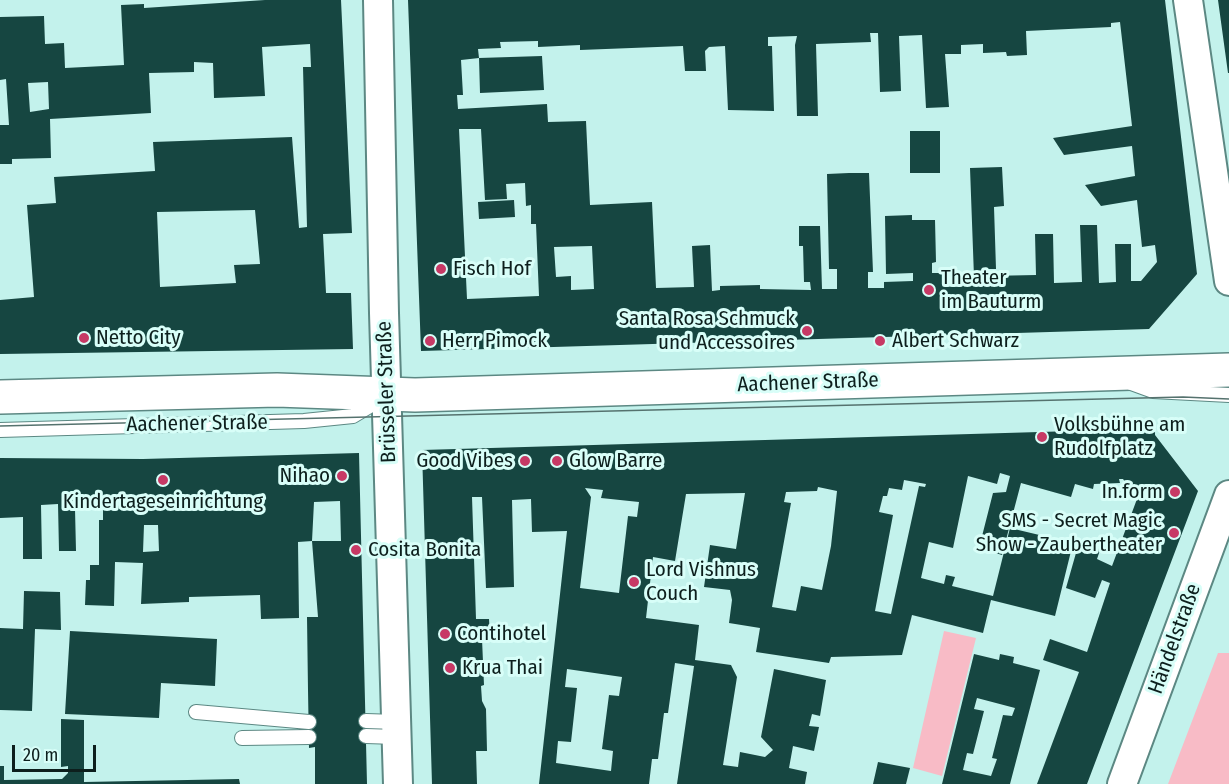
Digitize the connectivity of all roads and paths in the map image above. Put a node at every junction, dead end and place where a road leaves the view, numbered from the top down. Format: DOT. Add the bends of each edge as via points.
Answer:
graph roads {
  1 [pos="378,0"];
  2 [pos="1188,0"];
  3 [pos="1229,276"];
  4 [pos="1229,281"];
  5 [pos="1229,370"];
  6 [pos="1108,375"];
  7 [pos="387,395"];
  8 [pos="1229,395"];
  9 [pos="0,397"];
  10 [pos="0,430"];
  11 [pos="1229,495"];
  12 [pos="196,712"];
  13 [pos="366,721"];
  14 [pos="309,722"];
  15 [pos="396,729"];
  16 [pos="366,736"];
  17 [pos="309,737"];
  18 [pos="242,738"];
  19 [pos="398,784"];
  20 [pos="1122,784"];
  1 -- 7 [label="street, Brüsseler Straße"];
  2 -- 3 [label="street"];
  3 -- 4 [label="street"];
  5 -- 6 [label="main road, Aachener Straße"];
  6 -- 7 [label="main road, Aachener Straße"];
  6 -- 8 [label="lane" via="1153,391"];
  7 -- 9 [label="main road, Aachener Straße" via="277,390"];
  7 -- 10 [label="lane, Aachener Straße" via="353,416 303,422"];
  7 -- 15 [label="street, Brüsseler Straße"];
  11 -- 20 [label="street, Händelstraße"];
  12 -- 14 [label="lane"];
  13 -- 15 [label="lane"];
  15 -- 16 [label="lane"];
  15 -- 19 [label="street, Brüsseler Straße"];
  17 -- 18 [label="lane"];
}
